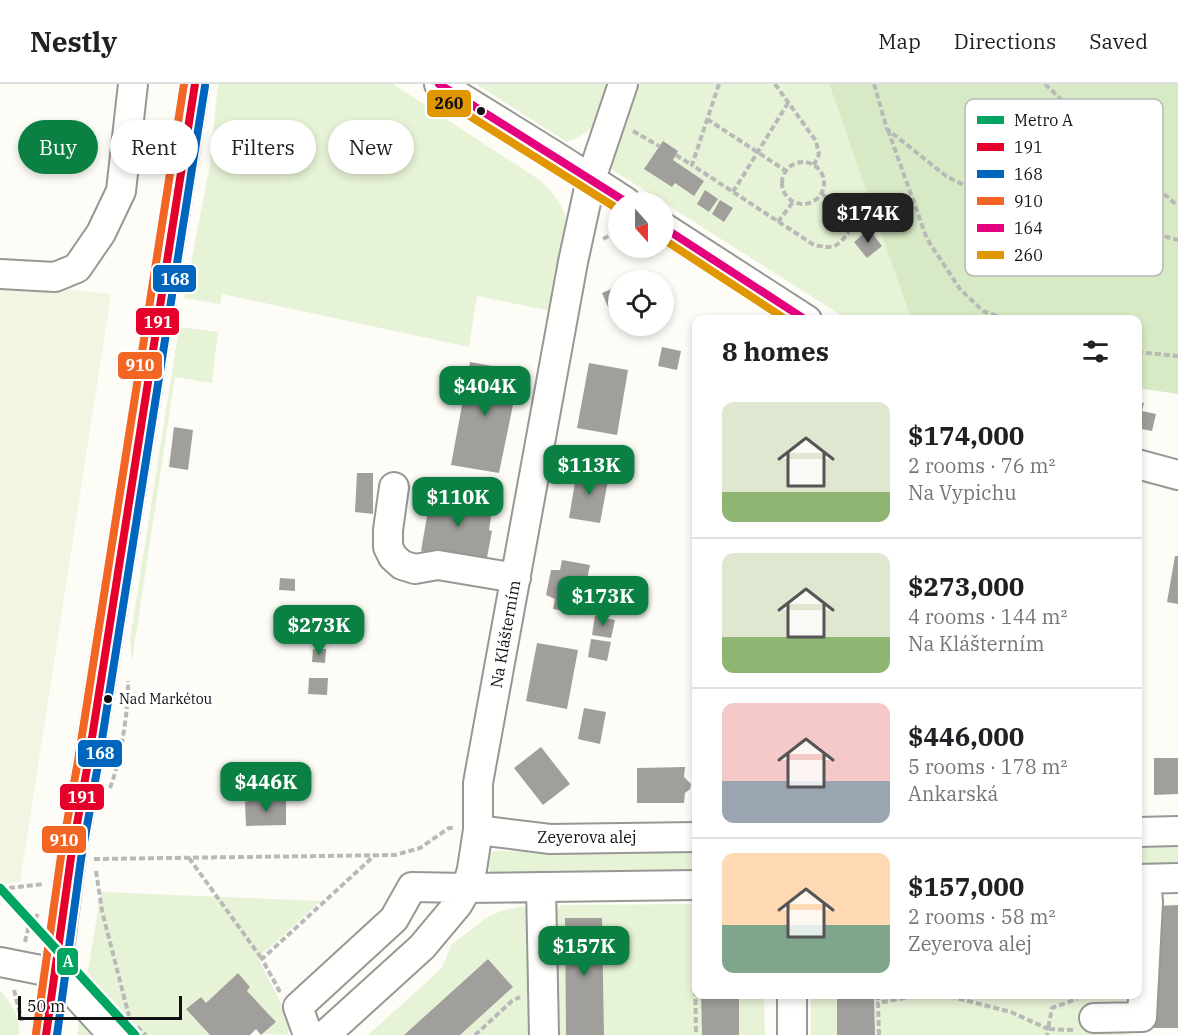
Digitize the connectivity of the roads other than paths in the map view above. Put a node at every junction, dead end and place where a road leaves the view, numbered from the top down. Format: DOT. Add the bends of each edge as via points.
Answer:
graph roads {
  1 [pos="133,84"];
  2 [pos="195,84"];
  3 [pos="439,84"];
  4 [pos="623,84"];
  5 [pos="591,179"];
  6 [pos="611,192"];
  7 [pos="674,234"];
  8 [pos="0,274"];
  9 [pos="799,315"];
  10 [pos="1142,465"];
  11 [pos="1178,475"];
  12 [pos="394,487"];
  13 [pos="516,578"];
  14 [pos="478,830"];
  15 [pos="1178,831"];
  16 [pos="1142,832"];
  17 [pos="692,837"];
  18 [pos="1178,878"];
  19 [pos="1142,879"];
  20 [pos="541,887"];
  21 [pos="467,888"];
  22 [pos="692,892"];
  23 [pos="10,963"];
  24 [pos="56,974"];
  25 [pos="792,999"];
  26 [pos="1087,1008"];
  27 [pos="34,1030"];
  28 [pos="112,1035"];
  29 [pos="308,1035"];
  30 [pos="325,1035"];
  31 [pos="544,1035"];
  32 [pos="792,1035"];
  1 -- 8 [label="street" via="121,190 101,233 77,268 55,277"];
  2 -- 24 [label="street" via="70,857"];
  3 -- 5 [label="street"];
  4 -- 5 [label="street, Na Klášterním"];
  5 -- 6 [label="street"];
  5 -- 13 [label="street, Na Klášterním"];
  7 -- 9 [label="street"];
  10 -- 11 [label="street"];
  12 -- 13 [label="street" via="388,547 402,565 415,569 438,566"];
  13 -- 14 [label="street, Na Klášterním" via="478,783"];
  14 -- 17 [label="street, Zeyerova alej" via="537,838"];
  14 -- 21 [label="street, Na Klášterním"];
  15 -- 16 [label="street"];
  18 -- 19 [label="street"];
  19 -- 26 [label="street" via="1148,902 1142,1017"];
  20 -- 21 [label="street"];
  20 -- 22 [label="street"];
  20 -- 31 [label="street"];
  21 -- 29 [label="street" via="412,886 394,919 298,1007"];
  21 -- 30 [label="street, Na Klášterním" via="422,947"];
  23 -- 24 [label="street"];
  24 -- 27 [label="street"];
  24 -- 28 [label="street"];
  25 -- 32 [label="street"];
}
